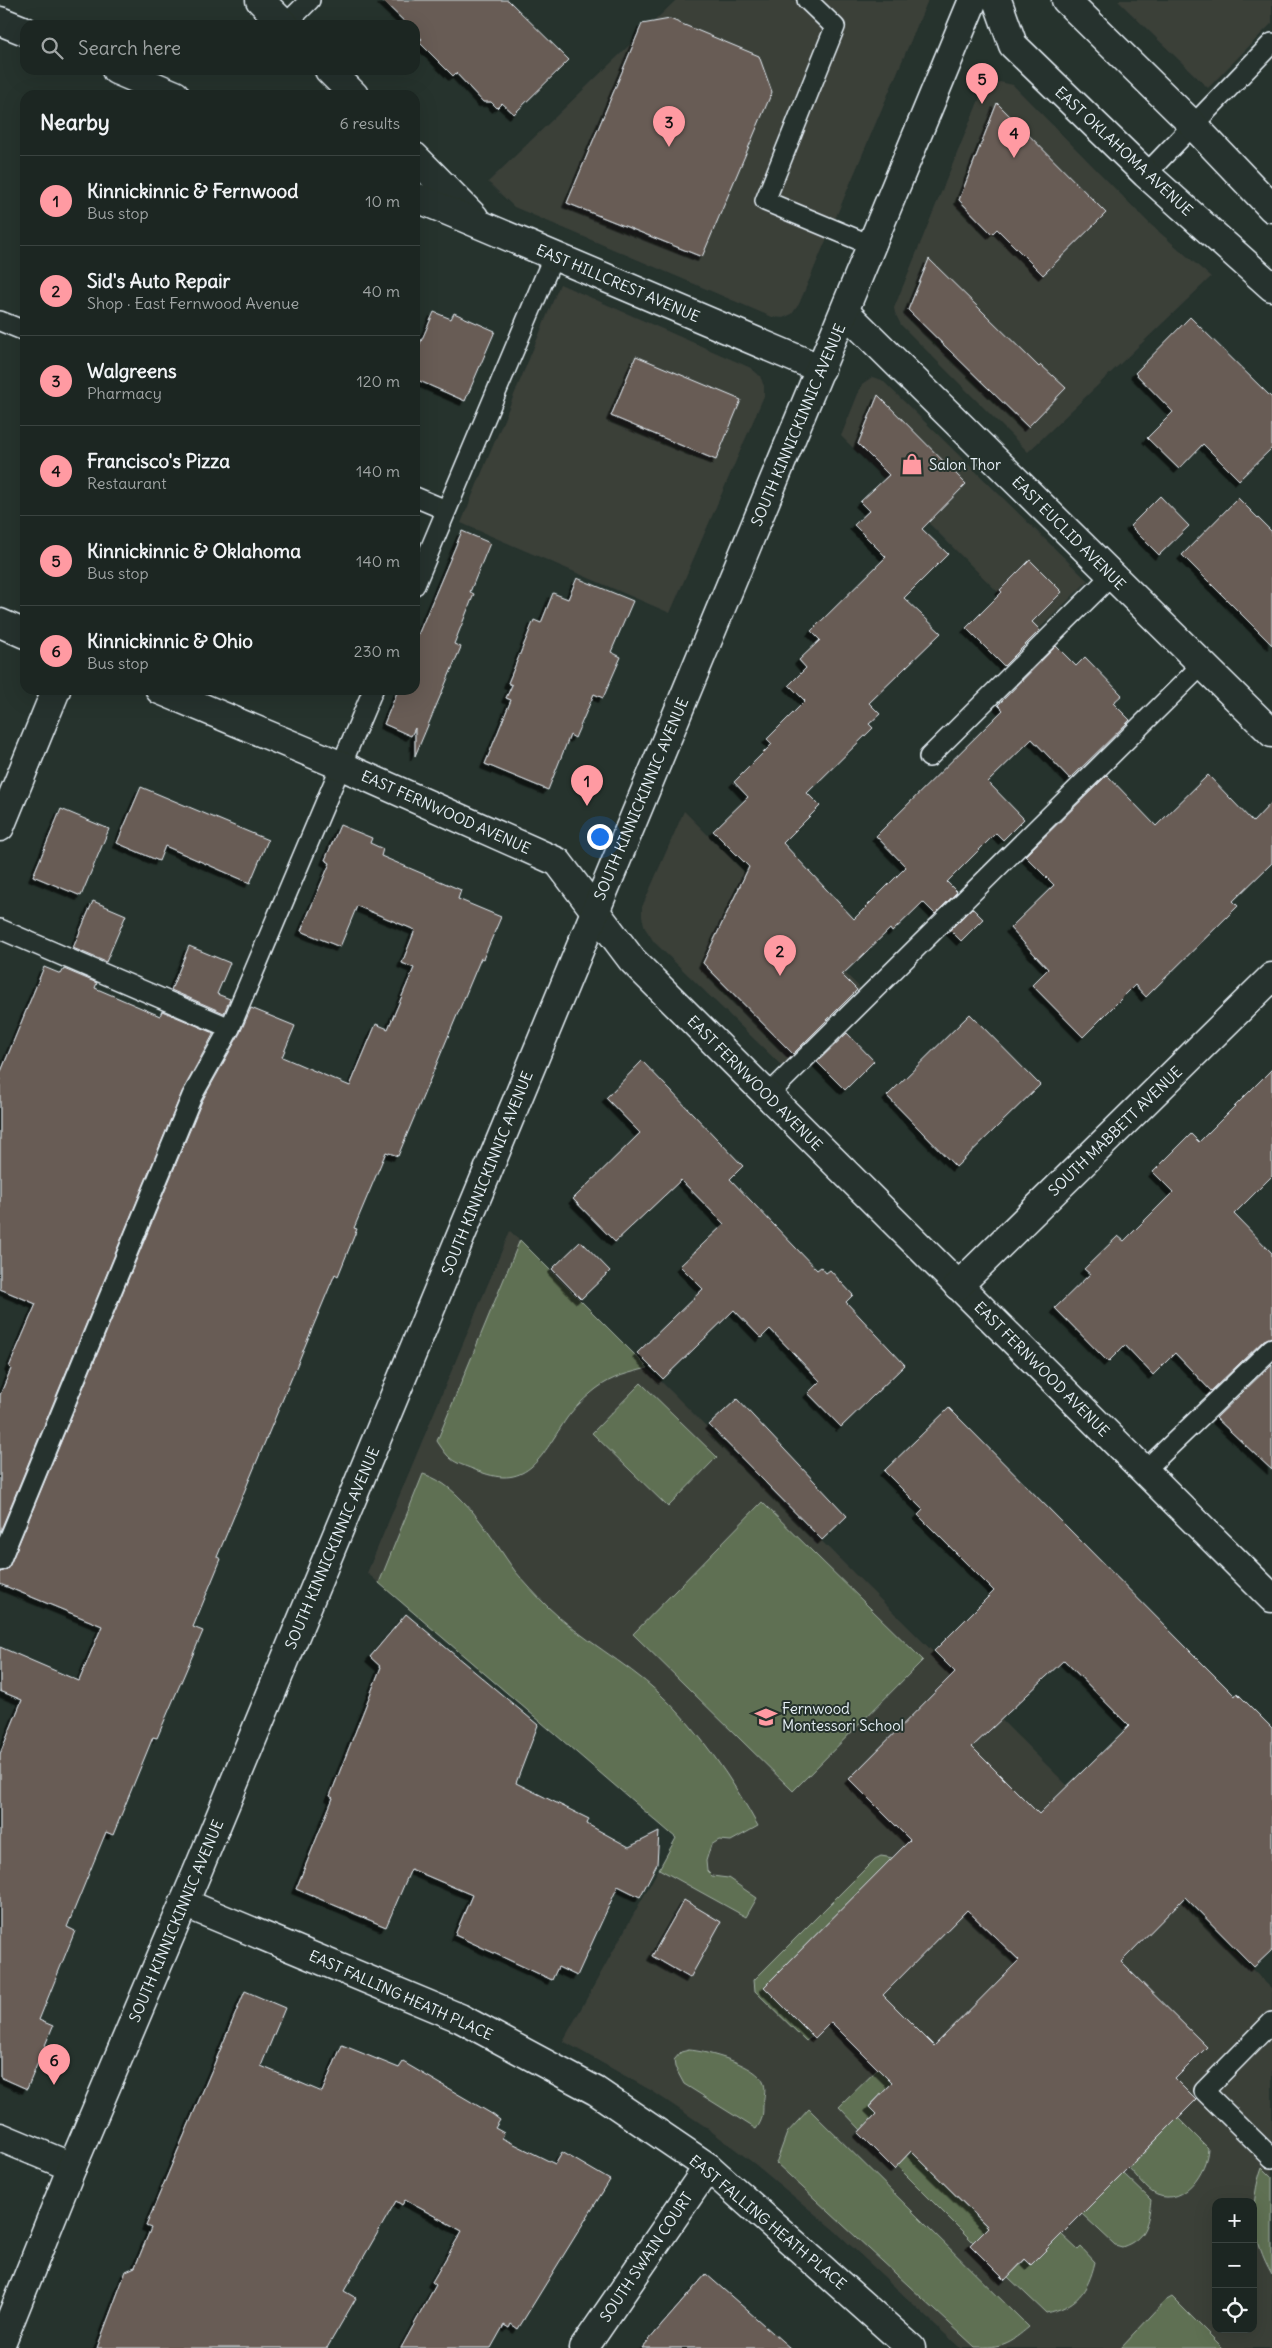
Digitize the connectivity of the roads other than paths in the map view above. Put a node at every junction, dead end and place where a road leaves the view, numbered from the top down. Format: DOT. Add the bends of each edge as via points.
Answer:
graph roads {
  1 [pos="260,0"];
  2 [pos="310,0"];
  3 [pos="807,0"];
  4 [pos="973,0"];
  5 [pos="997,0"];
  6 [pos="1066,0"];
  7 [pos="280,20"];
  8 [pos="290,20"];
  9 [pos="0,21"];
  10 [pos="20,29"];
  11 [pos="1272,43"];
  12 [pos="128,75"];
  13 [pos="334,75"];
  14 [pos="163,90"];
  15 [pos="349,90"];
  16 [pos="1193,125"];
  17 [pos="420,162"];
  18 [pos="1146,174"];
  19 [pos="420,199"];
  20 [pos="1272,208"];
  21 [pos="482,226"];
  22 [pos="872,246"];
  23 [pos="554,255"];
  24 [pos="1272,287"];
  25 [pos="845,312"];
  26 [pos="0,321"];
  27 [pos="20,330"];
  28 [pos="821,369"];
  29 [pos="420,499"];
  30 [pos="446,510"];
  31 [pos="420,573"];
  32 [pos="1112,575"];
  33 [pos="0,623"];
  34 [pos="20,632"];
  35 [pos="1203,664"];
  36 [pos="54,695"];
  37 [pos="172,695"];
  38 [pos="371,695"];
  39 [pos="1272,733"];
  40 [pos="929,756"];
  41 [pos="342,766"];
  42 [pos="0,827"];
  43 [pos="594,911"];
  44 [pos="0,929"];
  45 [pos="1272,977"];
  46 [pos="230,1028"];
  47 [pos="768,1096"];
  48 [pos="958,1286"];
  49 [pos="1272,1348"];
  50 [pos="1144,1471"];
  51 [pos="0,1561"];
  52 [pos="1272,1598"];
  53 [pos="184,1903"];
  54 [pos="1272,2022"];
  55 [pos="0,2138"];
  56 [pos="1272,2158"];
  57 [pos="72,2167"];
  58 [pos="708,2167"];
  59 [pos="0,2346"];
  60 [pos="584,2348"];
  61 [pos="911,2348"];
  1 -- 7 [label="street"];
  2 -- 8 [label="lane"];
  3 -- 22 [label="lane" via="835,27 765,201"];
  4 -- 22 [label="street, SOUTH KINNICKINNIC AVENUE"];
  5 -- 18 [label="street, EAST OKLAHOMA AVENUE" via="1013,45"];
  6 -- 16 [label="street"];
  9 -- 10 [label="street"];
  11 -- 16 [label="lane"];
  12 -- 14 [label="street"];
  13 -- 15 [label="street"];
  16 -- 18 [label="lane"];
  16 -- 20 [label="street"];
  17 -- 21 [label="street"];
  18 -- 24 [label="street, EAST OKLAHOMA AVENUE"];
  19 -- 21 [label="street, EAST HILLCREST AVENUE"];
  21 -- 23 [label="street, EAST HILLCREST AVENUE"];
  22 -- 25 [label="street, SOUTH KINNICKINNIC AVENUE"];
  23 -- 28 [label="street, EAST HILLCREST AVENUE"];
  23 -- 30 [label="lane"];
  25 -- 28 [label="street, SOUTH KINNICKINNIC AVENUE"];
  25 -- 32 [label="street, EAST EUCLID AVENUE"];
  26 -- 27 [label="lane"];
  28 -- 43 [label="street, SOUTH KINNICKINNIC AVENUE"];
  29 -- 30 [label="lane"];
  30 -- 31 [label="lane"];
  32 -- 35 [label="street, EAST EUCLID AVENUE"];
  32 -- 40 [label="lane"];
  33 -- 34 [label="street"];
  35 -- 39 [label="street, EAST EUCLID AVENUE"];
  35 -- 47 [label="lane"];
  36 -- 42 [label="street"];
  37 -- 41 [label="street, EAST FERNWOOD AVENUE"];
  38 -- 41 [label="lane"];
  41 -- 43 [label="street, EAST FERNWOOD AVENUE" via="558,862"];
  41 -- 46 [label="lane"];
  43 -- 47 [label="street, EAST FERNWOOD AVENUE" via="632,960"];
  43 -- 53 [label="street, SOUTH KINNICKINNIC AVENUE"];
  44 -- 46 [label="lane"];
  45 -- 48 [label="street, SOUTH MABBETT AVENUE"];
  46 -- 51 [label="lane" via="192,1096"];
  47 -- 48 [label="street, EAST FERNWOOD AVENUE"];
  48 -- 50 [label="street, EAST FERNWOOD AVENUE"];
  49 -- 50 [label="lane"];
  50 -- 52 [label="street, EAST FERNWOOD AVENUE"];
  53 -- 57 [label="street, SOUTH KINNICKINNIC AVENUE"];
  53 -- 58 [label="street, EAST FALLING HEATH PLACE" via="460,2018 596,2091"];
  54 -- 56 [label="lane" via="1204,2091"];
  55 -- 57 [label="street"];
  57 -- 59 [label="street, SOUTH KINNICKINNIC AVENUE"];
  58 -- 60 [label="street, SOUTH SWAIN COURT"];
  58 -- 61 [label="street, EAST FALLING HEATH PLACE"];
}
